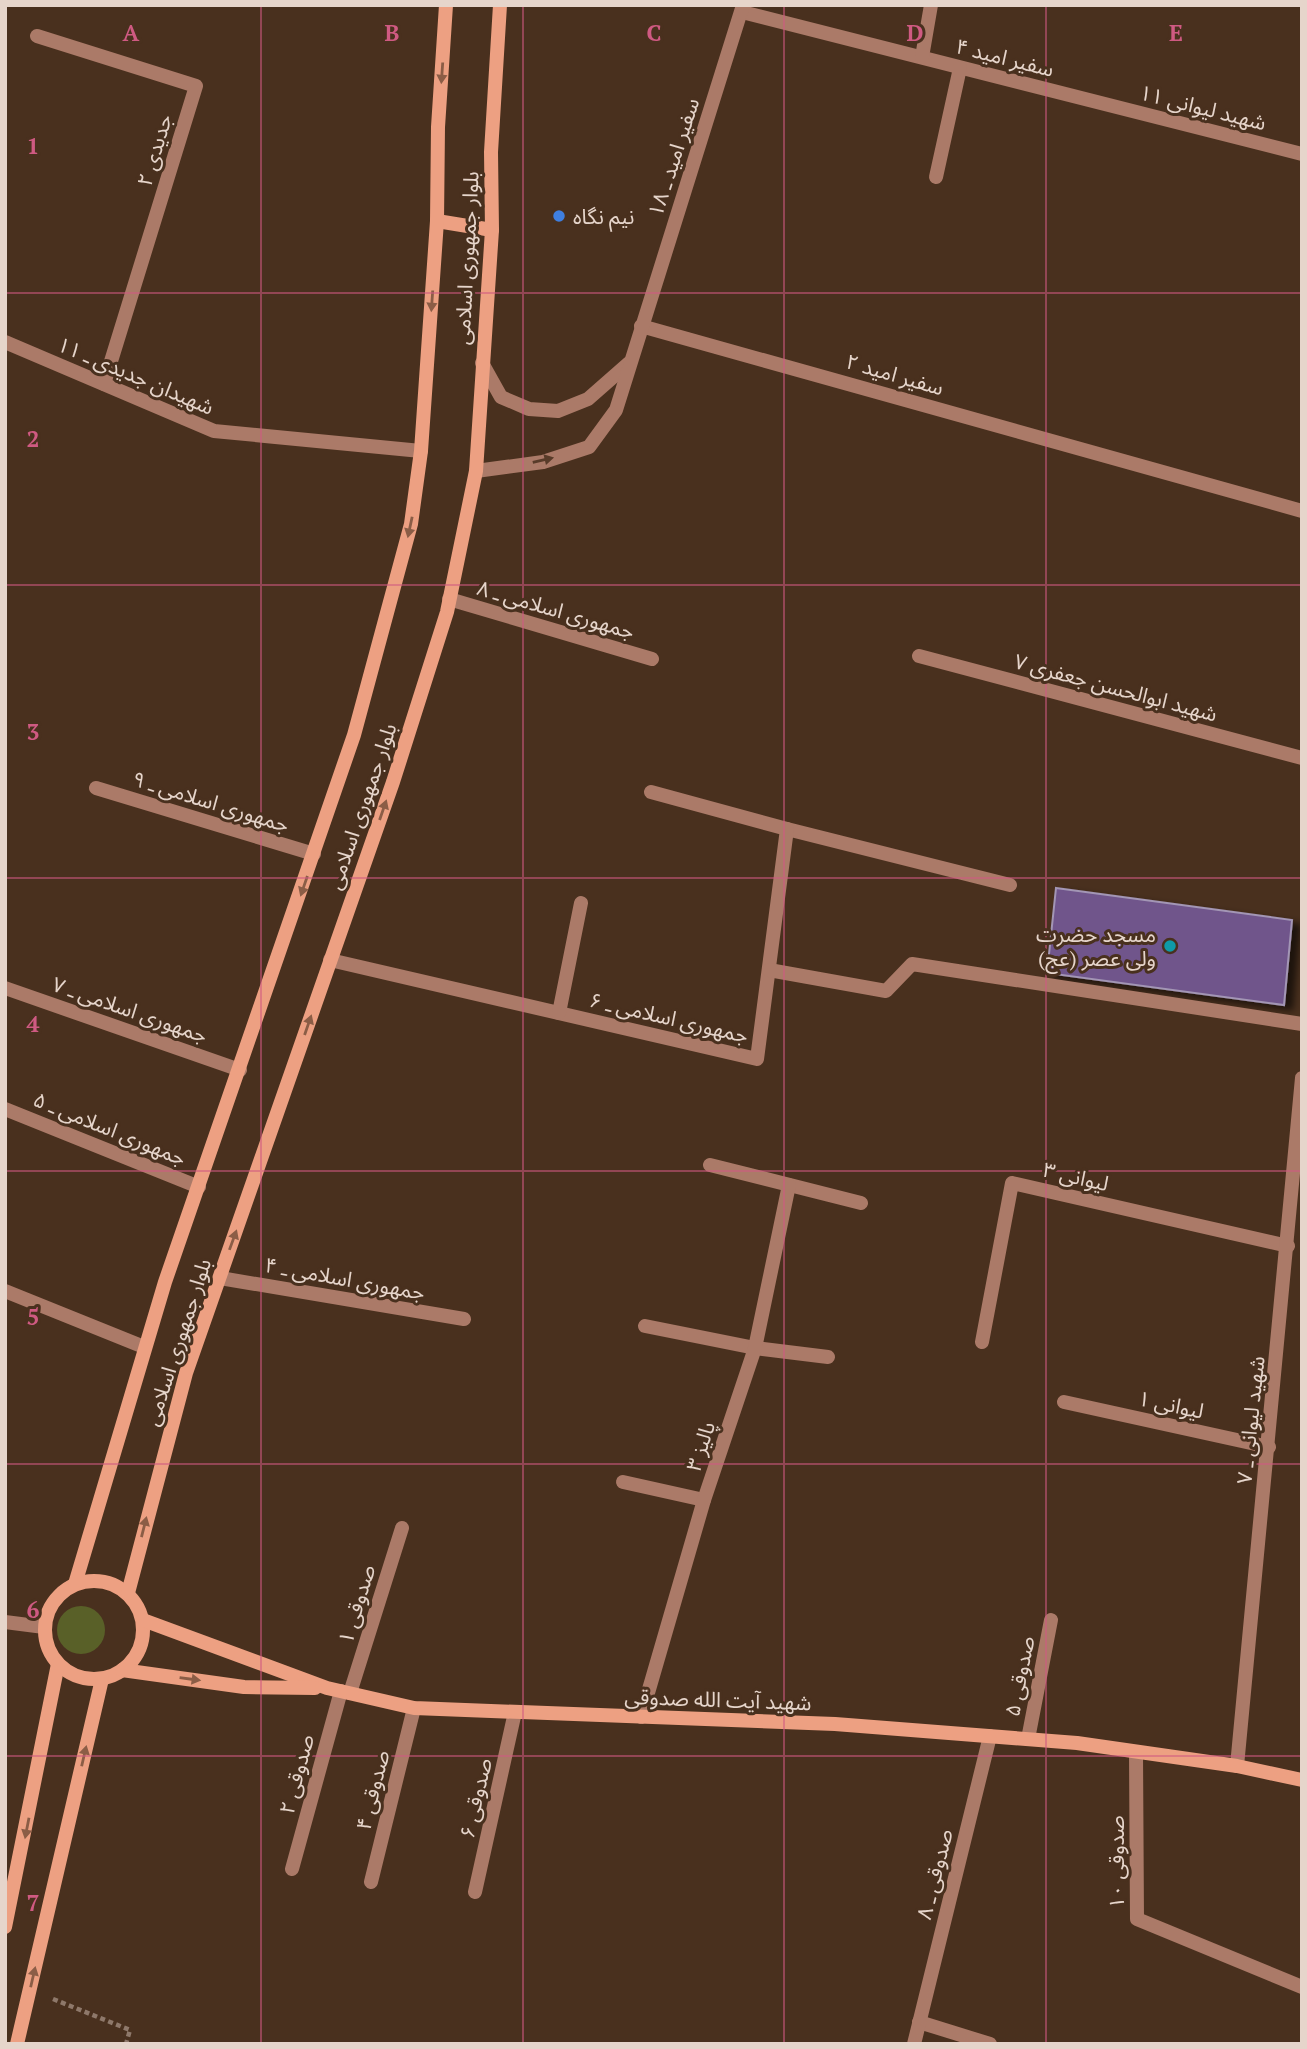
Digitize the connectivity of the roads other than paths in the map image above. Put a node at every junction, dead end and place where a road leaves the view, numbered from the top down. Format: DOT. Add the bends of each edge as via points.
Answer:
graph roads {
  1 [pos="446,5"];
  2 [pos="500,5"];
  3 [pos="931,5"];
  4 [pos="742,8"];
  5 [pos="37,36"];
  6 [pos="922,57"];
  7 [pos="960,68"];
  8 [pos="1095,102"];
  9 [pos="1302,154"];
  10 [pos="936,177"];
  11 [pos="437,221"];
  12 [pos="492,230"];
  13 [pos="641,326"];
  14 [pos="5,342"];
  15 [pos="481,362"];
  16 [pos="630,362"];
  17 [pos="104,384"];
  18 [pos="421,451"];
  19 [pos="476,471"];
  20 [pos="1302,512"];
  21 [pos="449,599"];
  22 [pos="919,656"];
  23 [pos="652,659"];
  24 [pos="1302,758"];
  25 [pos="96,788"];
  26 [pos="651,792"];
  27 [pos="787,828"];
  28 [pos="314,854"];
  29 [pos="1010,885"];
  30 [pos="581,903"];
  31 [pos="330,960"];
  32 [pos="769,970"];
  33 [pos="5,988"];
  34 [pos="559,1013"];
  35 [pos="1302,1024"];
  36 [pos="240,1070"];
  37 [pos="1302,1078"];
  38 [pos="5,1109"];
  39 [pos="710,1165"];
  40 [pos="789,1185"];
  41 [pos="199,1187"];
  42 [pos="861,1203"];
  43 [pos="1288,1246"];
  44 [pos="220,1278"];
  45 [pos="5,1291"];
  46 [pos="464,1319"];
  47 [pos="645,1326"];
  48 [pos="982,1342"];
  49 [pos="144,1347"];
  50 [pos="755,1348"];
  51 [pos="828,1357"];
  52 [pos="1064,1402"];
  53 [pos="1269,1447"];
  54 [pos="624,1482"];
  55 [pos="704,1500"];
  56 [pos="402,1528"];
  57 [pos="75,1584"];
  58 [pos="128,1593"];
  59 [pos="143,1620"];
  60 [pos="1051,1620"];
  61 [pos="5,1622"];
  62 [pos="44,1628"];
  63 [pos="58,1664"];
  64 [pos="122,1670"];
  65 [pos="102,1679"];
  66 [pos="339,1691"];
  67 [pos="414,1708"];
  68 [pos="515,1712"];
  69 [pos="641,1717"];
  70 [pos="990,1736"];
  71 [pos="1028,1739"];
  72 [pos="1136,1753"];
  73 [pos="1237,1766"];
  74 [pos="1302,1780"];
  75 [pos="292,1869"];
  76 [pos="371,1882"];
  77 [pos="475,1892"];
  78 [pos="5,1927"];
  79 [pos="1302,1987"];
  80 [pos="919,2022"];
  81 [pos="17,2044"];
  82 [pos="914,2044"];
  83 [pos="990,2044"];
  1 -- 11 [label="main road, بلوار جمهوری اسلامی, one-way"];
  2 -- 12 [label="main road, بلوار جمهوری اسلامی" via="491,152"];
  3 -- 6 [label="street"];
  4 -- 6 [label="street, سفیر امید ۴"];
  4 -- 13 [label="street, سفیر امید ـ ۱۸"];
  5 -- 17 [label="street, جدیدی ۲" via="195,86"];
  6 -- 7 [label="street, سفیر امید ۴"];
  7 -- 8 [label="street, سفیر امید ۴"];
  7 -- 10 [label="street"];
  8 -- 9 [label="street, شهید لیوانی ۱۱"];
  11 -- 12 [label="main road"];
  11 -- 18 [label="main road, بلوار جمهوری اسلامی, one-way"];
  12 -- 15 [label="main road, بلوار جمهوری اسلامی"];
  13 -- 16 [label="street, سفیر امید ـ ۱۸"];
  13 -- 20 [label="street, سفیر امید ۲"];
  14 -- 17 [label="street, شهیدان جدیدی ـ ۱۱"];
  15 -- 16 [label="street" via="501,397 529,409 558,411 588,399"];
  15 -- 19 [label="main road, بلوار جمهوری اسلامی"];
  19 -- 16 [label="street, سفیر امید ـ ۱۸, one-way" via="543,461 589,447 616,410"];
  17 -- 18 [label="street, شهیدان جدیدی ـ ۱۱" via="214,431"];
  18 -- 28 [label="main road, بلوار جمهوری اسلامی, one-way" via="411,524 385,626"];
  19 -- 21 [label="main road, بلوار جمهوری اسلامی"];
  21 -- 23 [label="street, جمهوری اسلامی ـ ۸"];
  31 -- 21 [label="main road, بلوار جمهوری اسلامی, one-way" via="393,782"];
  22 -- 24 [label="street, شهید ابوالحسن جعفری ۷"];
  25 -- 28 [label="street, جمهوری اسلامی ـ ۹"];
  26 -- 27 [label="street"];
  27 -- 29 [label="street"];
  27 -- 32 [label="street, جمهوری اسلامی ـ ۶"];
  28 -- 36 [label="main road, بلوار جمهوری اسلامی, one-way"];
  30 -- 34 [label="street"];
  31 -- 34 [label="street, جمهوری اسلامی ـ ۶"];
  44 -- 31 [label="main road, بلوار جمهوری اسلامی, one-way"];
  32 -- 34 [label="street, جمهوری اسلامی ـ ۶" via="757,1059"];
  32 -- 35 [label="street" via="886,991 912,964"];
  33 -- 36 [label="street, جمهوری اسلامی ـ ۷"];
  36 -- 41 [label="main road, بلوار جمهوری اسلامی"];
  37 -- 43 [label="street, شهید لیوانی ـ ۷"];
  38 -- 41 [label="street, جمهوری اسلامی ـ ۵"];
  39 -- 40 [label="street"];
  40 -- 42 [label="street"];
  40 -- 50 [label="street, پالیز ۳"];
  41 -- 49 [label="main road, بلوار جمهوری اسلامی"];
  43 -- 48 [label="street, لیوانی ۳" via="1012,1183"];
  43 -- 53 [label="street, شهید لیوانی ـ ۷"];
  44 -- 46 [label="street, جمهوری اسلامی ـ ۴"];
  58 -- 44 [label="main road, بلوار جمهوری اسلامی, one-way" via="186,1373"];
  45 -- 49 [label="street"];
  47 -- 50 [label="street"];
  49 -- 57 [label="main road, بلوار جمهوری اسلامی"];
  50 -- 51 [label="street"];
  50 -- 55 [label="street, پالیز ۳"];
  52 -- 53 [label="street, لیوانی ۱"];
  53 -- 73 [label="street, شهید لیوانی ـ ۷"];
  54 -- 55 [label="street"];
  55 -- 69 [label="street, پالیز ۳"];
  56 -- 66 [label="street, صدوقی ۱"];
  57 -- 58 [label="main road" via="102,1581"];
  57 -- 62 [label="main road" via="53,1601"];
  58 -- 59 [label="main road"];
  59 -- 64 [label="main road" via="139,1651"];
  59 -- 66 [label="main road, شهید آیت الله صدوقی"];
  60 -- 71 [label="street, صدوقی ۵"];
  61 -- 62 [label="street"];
  62 -- 63 [label="main road"];
  63 -- 65 [label="main road" via="86,1679"];
  63 -- 78 [label="main road, one-way"];
  64 -- 65 [label="main road"];
  64 -- 66 [label="main road, one-way" via="244,1687"];
  81 -- 65 [label="main road, one-way"];
  66 -- 67 [label="main road, شهید آیت الله صدوقی"];
  66 -- 75 [label="street, صدوقی ۲"];
  67 -- 68 [label="main road, شهید آیت الله صدوقی"];
  67 -- 76 [label="street, صدوقی ۴"];
  68 -- 69 [label="main road, شهید آیت الله صدوقی"];
  68 -- 77 [label="street, صدوقی ۶"];
  69 -- 70 [label="main road, شهید آیت الله صدوقی" via="835,1724"];
  70 -- 71 [label="main road, شهید آیت الله صدوقی"];
  70 -- 80 [label="street, صدوقی ـ ۸"];
  71 -- 72 [label="main road, شهید آیت الله صدوقی"];
  72 -- 73 [label="main road, شهید آیت الله صدوقی"];
  72 -- 79 [label="street, صدوقی ۱۰" via="1137,1919"];
  73 -- 74 [label="main road, شهید آیت الله صدوقی"];
  80 -- 82 [label="street, صدوقی ـ ۸"];
  80 -- 83 [label="street"];
}
